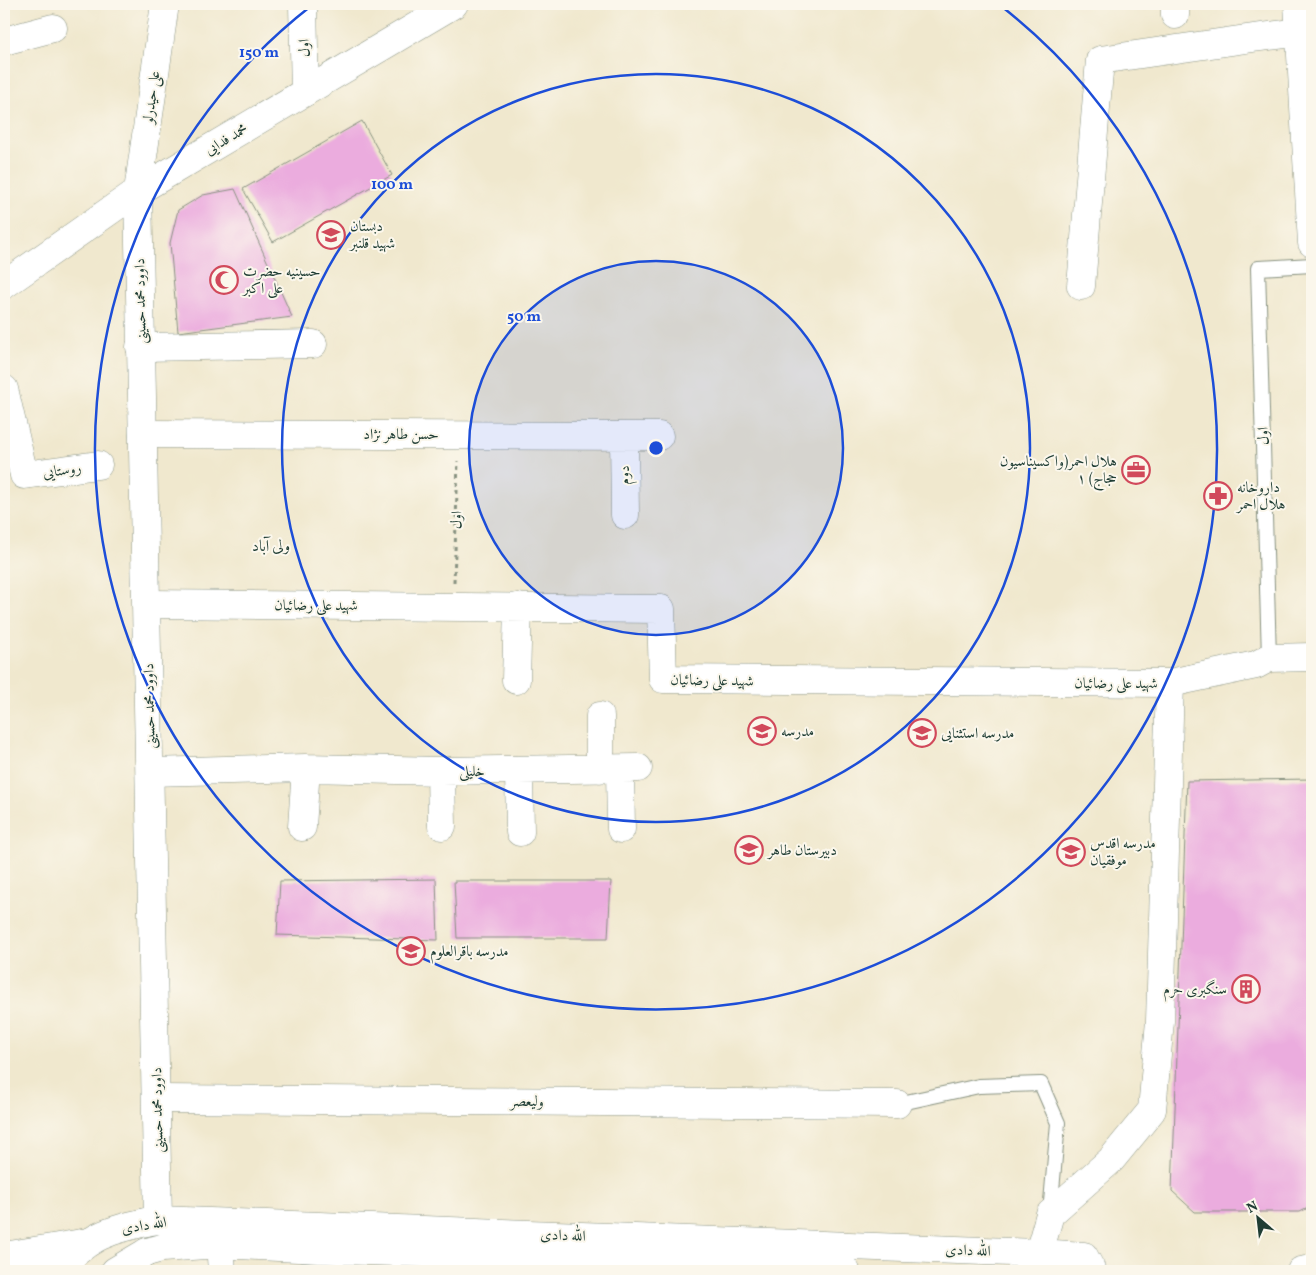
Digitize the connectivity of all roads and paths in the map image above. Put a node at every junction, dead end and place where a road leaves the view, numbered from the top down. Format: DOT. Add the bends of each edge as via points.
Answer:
graph roads {
  1 [pos="164,4"];
  2 [pos="303,4"];
  3 [pos="454,4"];
  4 [pos="1298,4"];
  5 [pos="53,28"];
  6 [pos="1300,32"];
  7 [pos="4,41"];
  8 [pos="305,92"];
  9 [pos="138,191"];
  10 [pos="1312,228"];
  11 [pos="1312,265"];
  12 [pos="4,285"];
  13 [pos="1082,286"];
  14 [pos="313,344"];
  15 [pos="140,347"];
  16 [pos="4,389"];
  17 [pos="143,434"];
  18 [pos="459,434"];
  19 [pos="624,436"];
  20 [pos="659,436"];
  21 [pos="98,465"];
  22 [pos="625,515"];
  23 [pos="147,604"];
  24 [pos="453,606"];
  25 [pos="518,607"];
  26 [pos="1312,657"];
  27 [pos="1269,658"];
  28 [pos="516,680"];
  29 [pos="1170,684"];
  30 [pos="600,716"];
  31 [pos="306,768"];
  32 [pos="619,769"];
  33 [pos="518,770"];
  34 [pos="441,771"];
  35 [pos="150,772"];
  36 [pos="442,826"];
  37 [pos="302,827"];
  38 [pos="621,829"];
  39 [pos="520,832"];
  40 [pos="157,1099"];
  41 [pos="897,1104"];
  42 [pos="1050,1214"];
  43 [pos="152,1221"];
  44 [pos="88,1242"];
  45 [pos="220,1244"];
  46 [pos="1039,1253"];
  47 [pos="4,1256"];
  48 [pos="338,1261"];
  49 [pos="476,1263"];
  50 [pos="1087,1264"];
  51 [pos="1312,1269"];
  52 [pos="57,1271"];
  53 [pos="115,1271"];
  54 [pos="222,1271"];
  55 [pos="846,1271"];
  56 [pos="1301,1271"];
  1 -- 9 [label="street, علی حیدرلو"];
  2 -- 8 [label="street, اول"];
  3 -- 8 [label="street, محمد فدایی"];
  4 -- 6 [label="street"];
  5 -- 7 [label="street"];
  6 -- 10 [label="street"];
  6 -- 13 [label="street" via="1100,60"];
  8 -- 9 [label="street, محمد فدایی"];
  9 -- 12 [label="street, محمد فدایی"];
  9 -- 15 [label="street, داوود محمد حسینی"];
  11 -- 27 [label="lane, اول" via="1258,268"];
  14 -- 15 [label="street"];
  15 -- 17 [label="street, داوود محمد حسینی"];
  16 -- 21 [label="street, روستایی" via="24,475"];
  17 -- 18 [label="street, حسن طاهر نژاد"];
  17 -- 23 [label="street, داوود محمد حسینی"];
  18 -- 19 [label="street, حسن طاهر نژاد"];
  18 -- 24 [label="path, اول"];
  19 -- 20 [label="street, حسن طاهر نژاد"];
  19 -- 22 [label="street, دوم"];
  23 -- 24 [label="street, شهید علی رضائیان"];
  23 -- 35 [label="street, داوود محمد حسینی"];
  24 -- 25 [label="street, شهید علی رضائیان"];
  25 -- 28 [label="street"];
  25 -- 29 [label="street, شهید علی رضائیان" via="661,609 663,679"];
  26 -- 27 [label="street, شهید علی رضائیان"];
  27 -- 29 [label="street, شهید علی رضائیان" via="1256,665"];
  29 -- 42 [label="street" via="1160,1021 1152,1110 1112,1160"];
  30 -- 32 [label="street"];
  31 -- 34 [label="street, خلیلی"];
  31 -- 35 [label="street, خلیلی"];
  31 -- 37 [label="street"];
  32 -- 33 [label="street, خلیلی"];
  32 -- 38 [label="street"];
  33 -- 34 [label="street, خلیلی"];
  33 -- 39 [label="street"];
  34 -- 36 [label="street"];
  35 -- 40 [label="street, داوود محمد حسینی"];
  40 -- 41 [label="street, ولیعصر"];
  40 -- 43 [label="street, داوود محمد حسینی"];
  41 -- 42 [label="lane" via="979,1086 1041,1084 1058,1123"];
  42 -- 46 [label="street"];
  43 -- 44 [label="street, الله دادی" via="118,1228"];
  43 -- 46 [label="street, الله دادی"];
  44 -- 47 [label="street"];
  44 -- 52 [label="street, الله دادی"];
  45 -- 48 [label="street, الله دادی"];
  45 -- 53 [label="street, الله دادی" via="162,1248 147,1252"];
  45 -- 54 [label="street"];
  46 -- 50 [label="street, الله دادی"];
  48 -- 49 [label="street, الله دادی"];
  49 -- 55 [label="street, الله دادی" via="652,1261"];
  51 -- 56 [label="street"];
}
